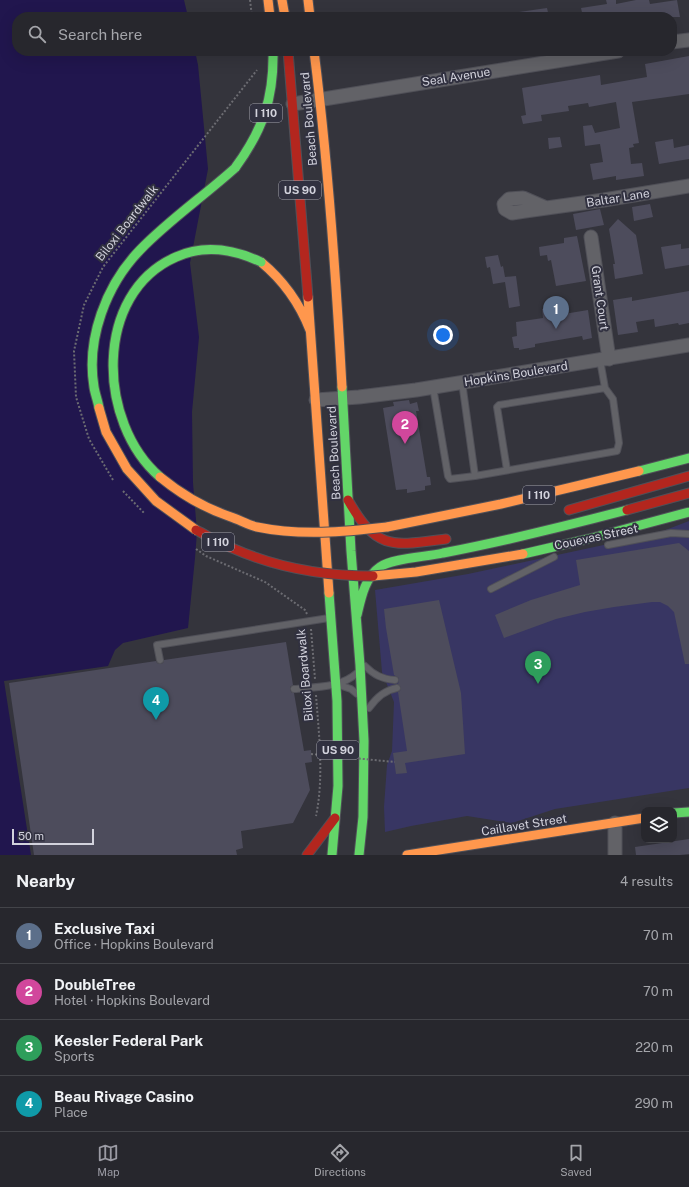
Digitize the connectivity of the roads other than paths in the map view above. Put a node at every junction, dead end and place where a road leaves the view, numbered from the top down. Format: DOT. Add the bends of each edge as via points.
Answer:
graph roads {
  1 [pos="268,0"];
  2 [pos="282,0"];
  3 [pos="308,0"];
  4 [pos="269,12"];
  5 [pos="283,12"];
  6 [pos="309,12"];
  7 [pos="689,40"];
  8 [pos="677,41"];
  9 [pos="273,56"];
  10 [pos="288,56"];
  11 [pos="315,56"];
  12 [pos="588,56"];
  13 [pos="320,100"];
  14 [pos="293,104"];
  15 [pos="689,186"];
  16 [pos="546,208"];
  17 [pos="591,237"];
  18 [pos="310,330"];
  19 [pos="689,345"];
  20 [pos="605,360"];
  21 [pos="462,382"];
  22 [pos="433,387"];
  23 [pos="605,388"];
  24 [pos="343,399"];
  25 [pos="316,400"];
  26 [pos="689,458"];
  27 [pos="507,470"];
  28 [pos="475,476"];
  29 [pos="689,476"];
  30 [pos="689,493"];
  31 [pos="348,500"];
  32 [pos="689,512"];
  33 [pos="560,513"];
  34 [pos="689,534"];
  35 [pos="456,537"];
  36 [pos="599,547"];
  37 [pos="562,555"];
  38 [pos="491,589"];
  39 [pos="357,615"];
  40 [pos="331,618"];
  41 [pos="160,660"];
  42 [pos="360,664"];
  43 [pos="395,680"];
  44 [pos="336,684"];
  45 [pos="397,688"];
  46 [pos="294,689"];
  47 [pos="363,702"];
  48 [pos="364,718"];
  49 [pos="689,812"];
  50 [pos="677,813"];
  51 [pos="336,817"];
  52 [pos="641,819"];
  53 [pos="615,823"];
  54 [pos="307,855"];
  55 [pos="332,855"];
  56 [pos="359,855"];
  57 [pos="407,855"];
  58 [pos="615,855"];
  1 -- 4 [label="main road"];
  2 -- 5 [label="main road"];
  3 -- 6 [label="main road"];
  7 -- 8 [label="street"];
  9 -- 32 [label="main road, I 110, bridge" via="273,77 267,111 256,139 235,168 155,236 128,264 109,294 96,332 93,381 104,428 125,468 152,497 193,528 228,547 271,563 320,574 363,577 424,571 534,552"];
  10 -- 14 [label="main road, Beach Boulevard / US 90"];
  11 -- 13 [label="main road, Beach Boulevard / US 90"];
  12 -- 13 [label="street, Seal Avenue"];
  13 -- 14 [label="street, Seal Avenue"];
  13 -- 24 [label="main road, Beach Boulevard / US 90"];
  14 -- 18 [label="main road, Beach Boulevard / US 90"];
  15 -- 16 [label="street, Baltar Lane"];
  17 -- 20 [label="street, Grant Court"];
  18 -- 25 [label="main road, Beach Boulevard / US 90"];
  18 -- 26 [label="main road, I 110, bridge" via="288,287 261,262 241,253 207,248 170,259 150,271 134,290 122,313 114,342 113,358 117,405 128,435 144,460 165,482 209,509 257,527 313,533 347,532 483,508"];
  19 -- 20 [label="street, Hopkins Boulevard"];
  20 -- 21 [label="street, Hopkins Boulevard"];
  20 -- 23 [label="lane"];
  21 -- 22 [label="street, Hopkins Boulevard"];
  21 -- 28 [label="lane"];
  22 -- 24 [label="street, Hopkins Boulevard"];
  22 -- 28 [label="lane" via="448,476 450,479"];
  23 -- 27 [label="lane" via="499,405 497,407"];
  23 -- 27 [label="lane" via="613,399 619,443 617,451"];
  24 -- 25 [label="street, Hopkins Boulevard"];
  24 -- 31 [label="main road, Beach Boulevard / US 90"];
  25 -- 40 [label="main road, Beach Boulevard / US 90"];
  27 -- 28 [label="lane"];
  29 -- 33 [label="main road"];
  30 -- 39 [label="main road" via="529,535 391,562 369,578"];
  31 -- 35 [label="main road" via="365,528 377,538 392,544 411,544"];
  31 -- 39 [label="main road, Beach Boulevard / US 90"];
  34 -- 36 [label="lane, Couevas Street" via="671,533"];
  37 -- 38 [label="lane, Couevas Street"];
  39 -- 42 [label="main road, Beach Boulevard / US 90"];
  40 -- 41 [label="lane" via="157,645"];
  40 -- 44 [label="main road, Beach Boulevard / US 90"];
  42 -- 43 [label="lane" via="385,679"];
  42 -- 44 [label="lane" via="355,675"];
  42 -- 47 [label="main road, Beach Boulevard / US 90"];
  44 -- 46 [label="lane"];
  44 -- 47 [label="lane" via="351,689"];
  44 -- 51 [label="main road, Beach Boulevard / US 90"];
  45 -- 48 [label="lane" via="386,691 375,700"];
  47 -- 48 [label="main road, Beach Boulevard / US 90"];
  48 -- 56 [label="main road, Beach Boulevard / US 90" via="365,801"];
  49 -- 50 [label="main road"];
  51 -- 54 [label="main road"];
  51 -- 55 [label="main road, Beach Boulevard / US 90"];
  52 -- 53 [label="main road, Caillavet Street"];
  53 -- 57 [label="main road, Caillavet Street"];
  53 -- 58 [label="street"];
}
